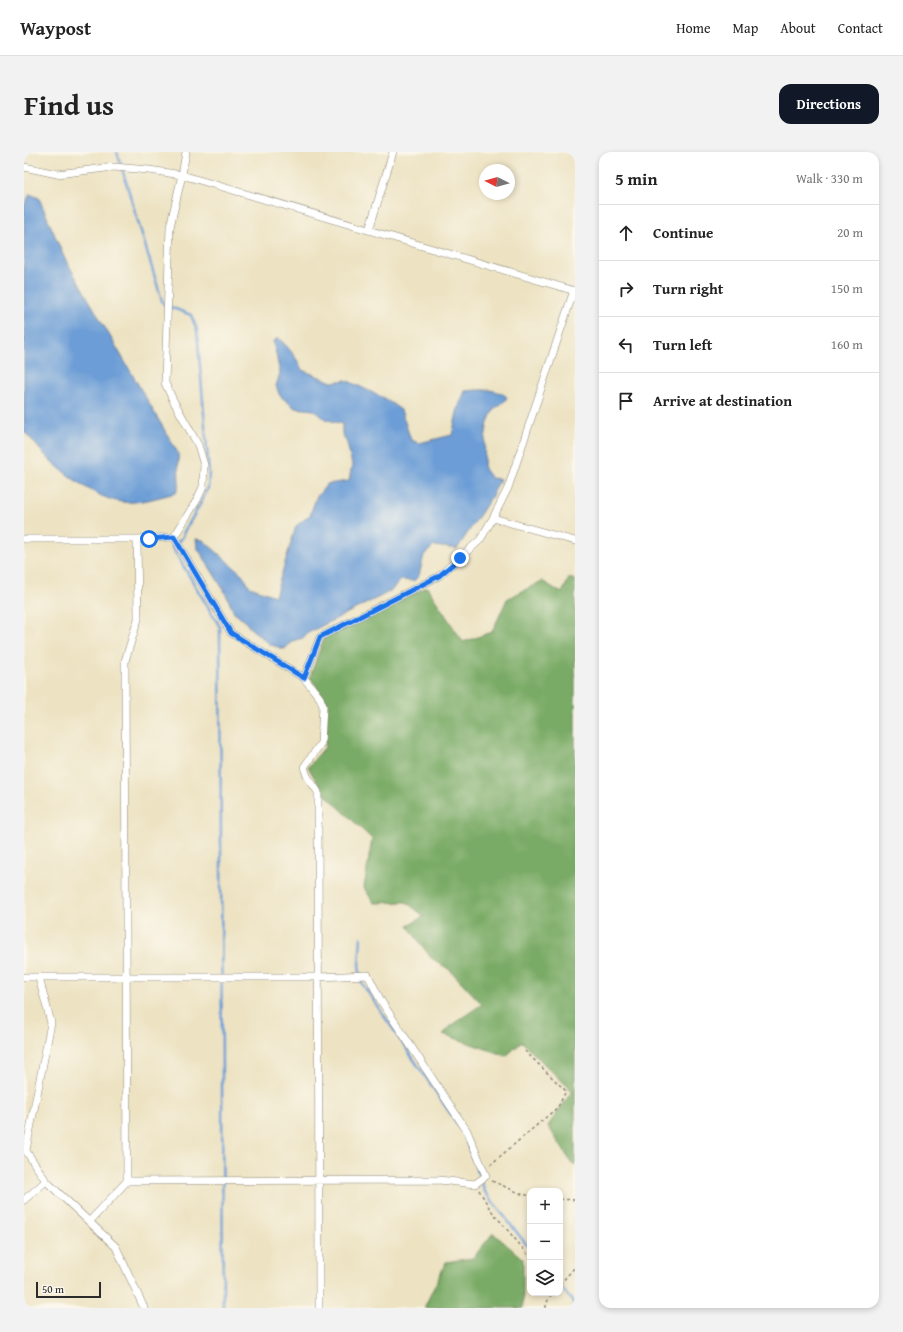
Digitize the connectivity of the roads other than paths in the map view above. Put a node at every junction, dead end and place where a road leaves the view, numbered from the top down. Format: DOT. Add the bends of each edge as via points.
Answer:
graph roads {
  1 [pos="186,152"];
  2 [pos="393,152"];
  3 [pos="24,167"];
  4 [pos="182,175"];
  5 [pos="369,230"];
  6 [pos="574,290"];
  7 [pos="493,518"];
  8 [pos="174,537"];
  9 [pos="24,539"];
  10 [pos="137,539"];
  11 [pos="575,541"];
  12 [pos="304,678"];
  13 [pos="126,976"];
  14 [pos="24,977"];
  15 [pos="318,977"];
  16 [pos="40,978"];
  17 [pos="25,1149"];
  18 [pos="46,1180"];
  19 [pos="319,1180"];
  20 [pos="127,1181"];
  21 [pos="24,1200"];
  22 [pos="90,1221"];
  23 [pos="144,1308"];
  24 [pos="319,1308"];
  1 -- 4 [label="street"];
  2 -- 5 [label="street"];
  3 -- 4 [label="street" via="57,174 114,167"];
  4 -- 5 [label="street"];
  4 -- 8 [label="street" via="170,227 165,383 198,445 204,465 203,487"];
  5 -- 6 [label="street"];
  6 -- 7 [label="street" via="508,488"];
  7 -- 11 [label="street"];
  7 -- 12 [label="street" via="480,540 439,576 320,637"];
  8 -- 10 [label="street"];
  8 -- 12 [label="street" via="231,633"];
  9 -- 10 [label="street"];
  10 -- 13 [label="street" via="138,619 125,661"];
  12 -- 15 [label="street" via="320,698 323,706 321,743 304,767 318,792"];
  13 -- 15 [label="street"];
  13 -- 16 [label="street"];
  13 -- 20 [label="street"];
  14 -- 16 [label="street"];
  15 -- 19 [label="street"];
  15 -- 19 [label="street" via="368,975 381,1001 468,1131 485,1173 475,1184 439,1180"];
  16 -- 17 [label="street" via="51,1023"];
  17 -- 18 [label="street"];
  18 -- 21 [label="street"];
  18 -- 22 [label="street"];
  19 -- 20 [label="street"];
  19 -- 24 [label="street"];
  20 -- 22 [label="street"];
  22 -- 23 [label="street" via="116,1247"];
}
